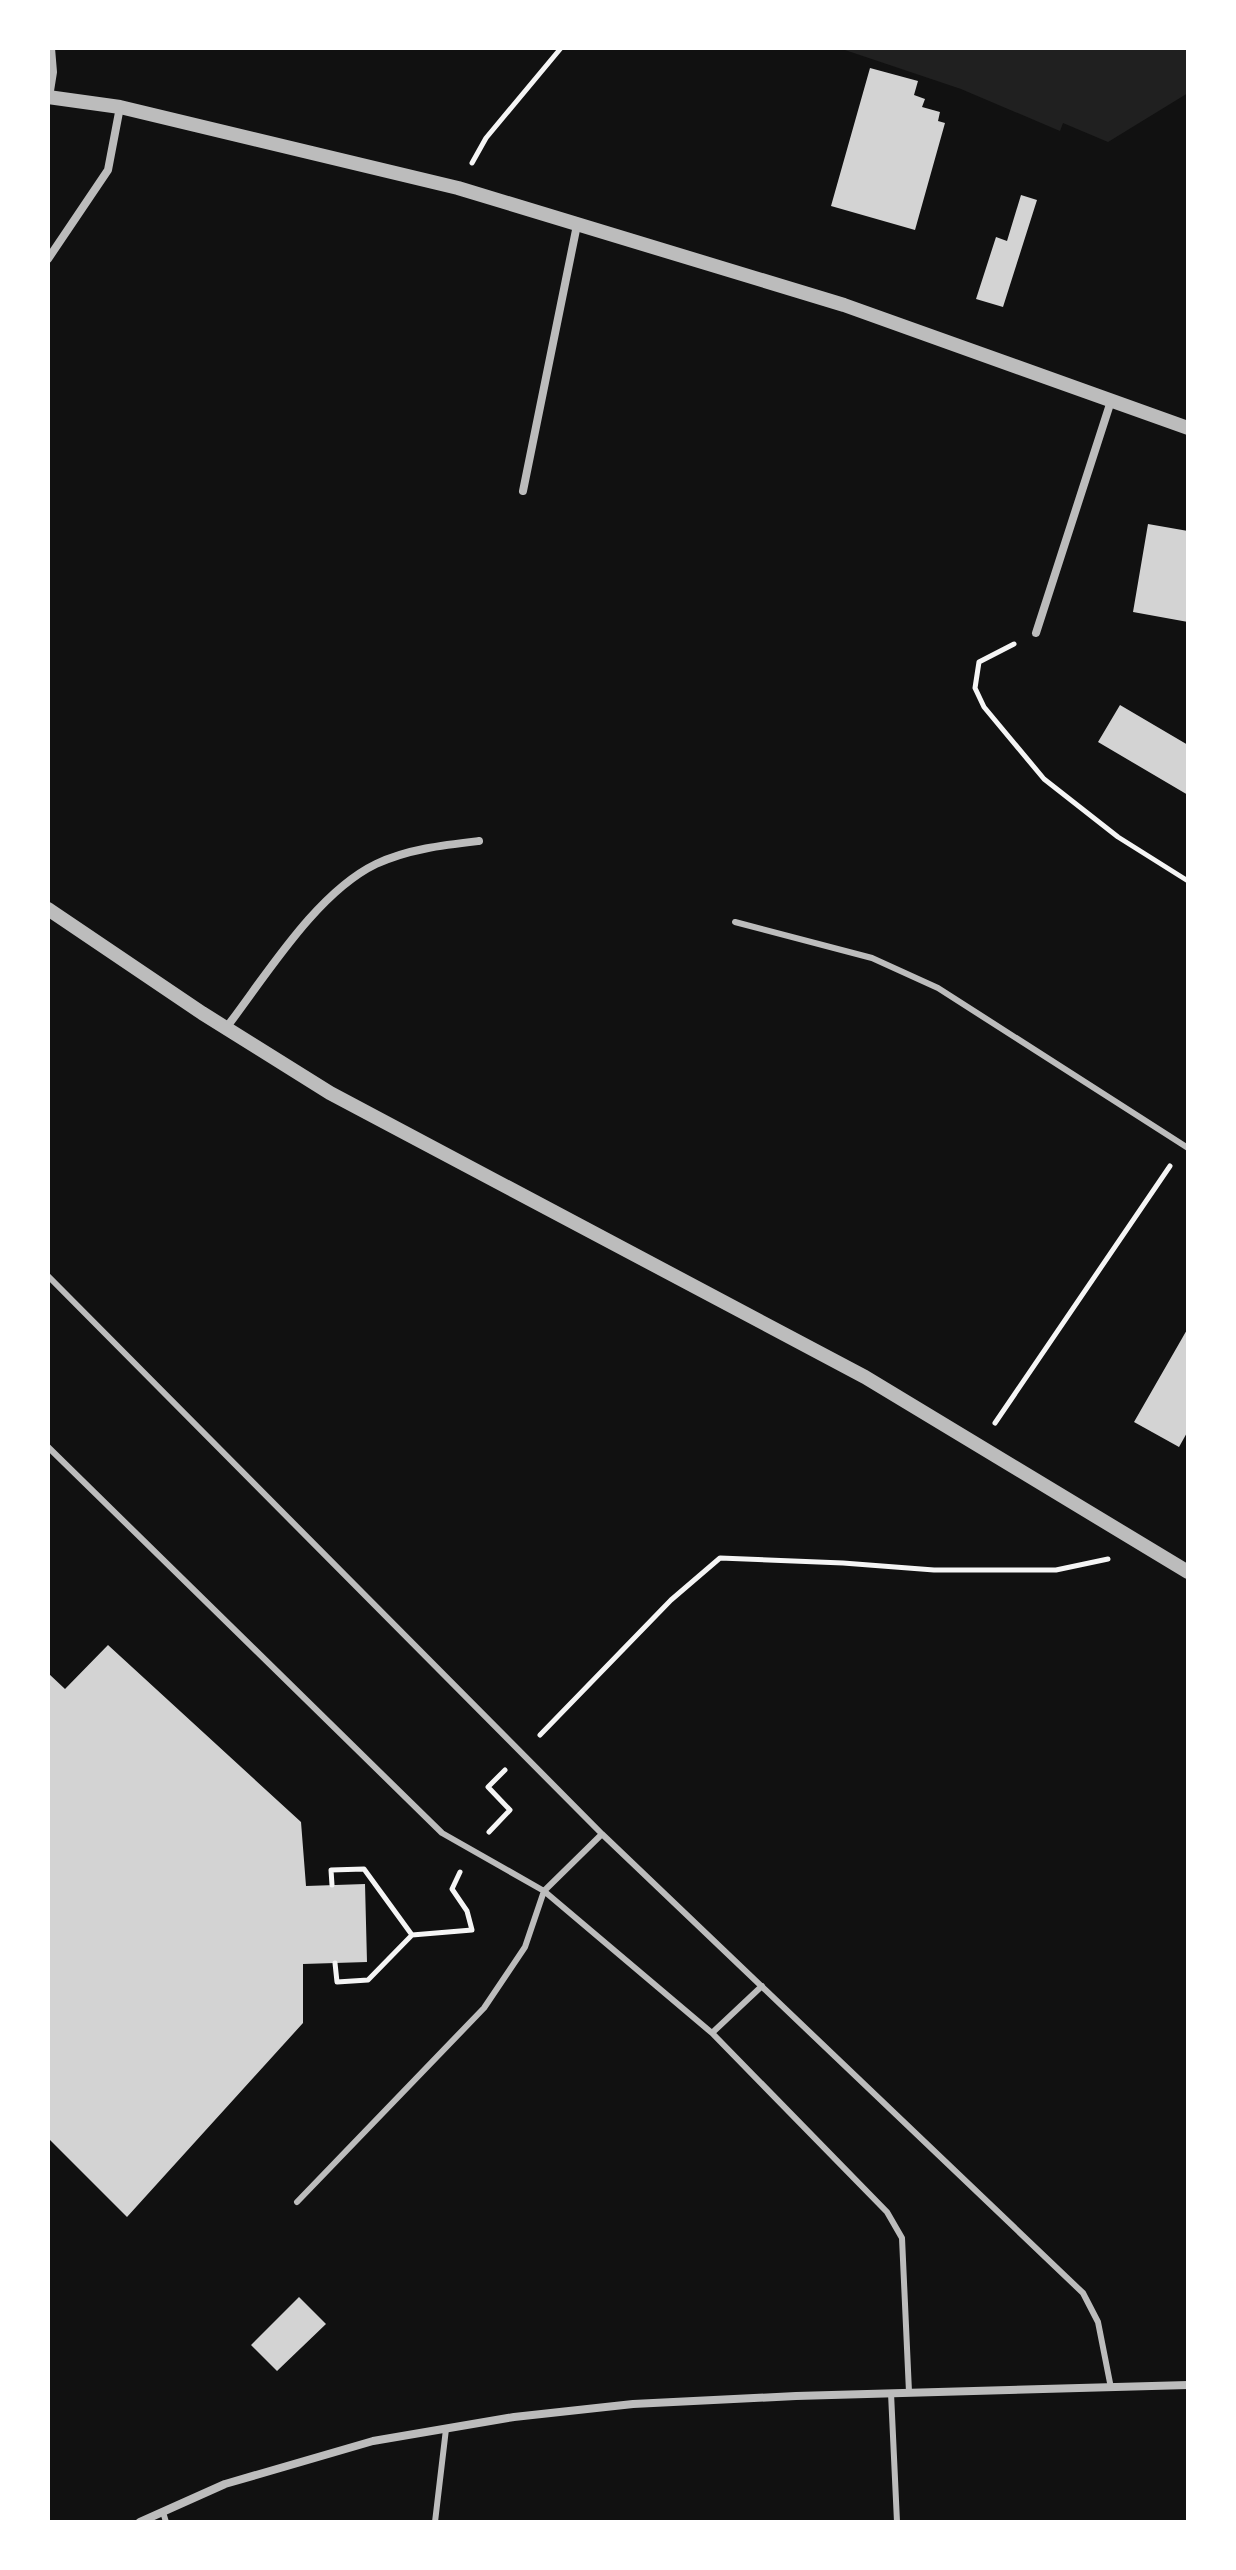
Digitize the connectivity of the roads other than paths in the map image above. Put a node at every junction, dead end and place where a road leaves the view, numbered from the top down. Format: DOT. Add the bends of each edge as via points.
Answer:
graph roads {
  1 [pos="51,48"];
  2 [pos="49,97"];
  3 [pos="120,107"];
  4 [pos="577,225"];
  5 [pos="48,259"];
  6 [pos="1111,401"];
  7 [pos="1188,428"];
  8 [pos="523,491"];
  9 [pos="1036,633"];
  10 [pos="479,841"];
  11 [pos="48,909"];
  12 [pos="735,922"];
  13 [pos="226,1028"];
  14 [pos="1186,1147"];
  15 [pos="48,1276"];
  16 [pos="48,1447"];
  17 [pos="1188,1572"];
  18 [pos="602,1834"];
  19 [pos="544,1891"];
  20 [pos="762,1986"];
  21 [pos="712,2033"];
  22 [pos="297,2202"];
  23 [pos="1188,2385"];
  24 [pos="1111,2388"];
  25 [pos="909,2392"];
  26 [pos="891,2393"];
  27 [pos="446,2429"];
  28 [pos="163,2512"];
  29 [pos="140,2522"];
  30 [pos="166,2522"];
  31 [pos="435,2522"];
  32 [pos="897,2522"];
  1 -- 2 [label="street"];
  2 -- 3 [label="street"];
  3 -- 4 [label="street" via="458,188"];
  3 -- 5 [label="street" via="108,170"];
  4 -- 6 [label="street" via="844,305"];
  4 -- 8 [label="street"];
  6 -- 7 [label="street"];
  6 -- 9 [label="street"];
  10 -- 13 [label="street" via="428,847 375,864 332,895"];
  11 -- 13 [label="street"];
  12 -- 14 [label="lane" via="872,958 938,988"];
  13 -- 17 [label="street" via="330,1093 865,1377"];
  15 -- 18 [label="lane"];
  16 -- 19 [label="lane" via="442,1833"];
  18 -- 19 [label="lane"];
  18 -- 20 [label="lane"];
  19 -- 21 [label="lane"];
  19 -- 22 [label="lane" via="525,1947 484,2008"];
  20 -- 21 [label="lane"];
  20 -- 24 [label="lane" via="1083,2293 1098,2322"];
  21 -- 25 [label="lane" via="887,2212 902,2238"];
  23 -- 24 [label="street"];
  24 -- 25 [label="street"];
  25 -- 26 [label="street"];
  26 -- 27 [label="street" via="633,2404"];
  26 -- 32 [label="lane"];
  27 -- 28 [label="street" via="373,2441 225,2484"];
  27 -- 31 [label="lane"];
  28 -- 29 [label="street"];
  28 -- 30 [label="lane"];
}
